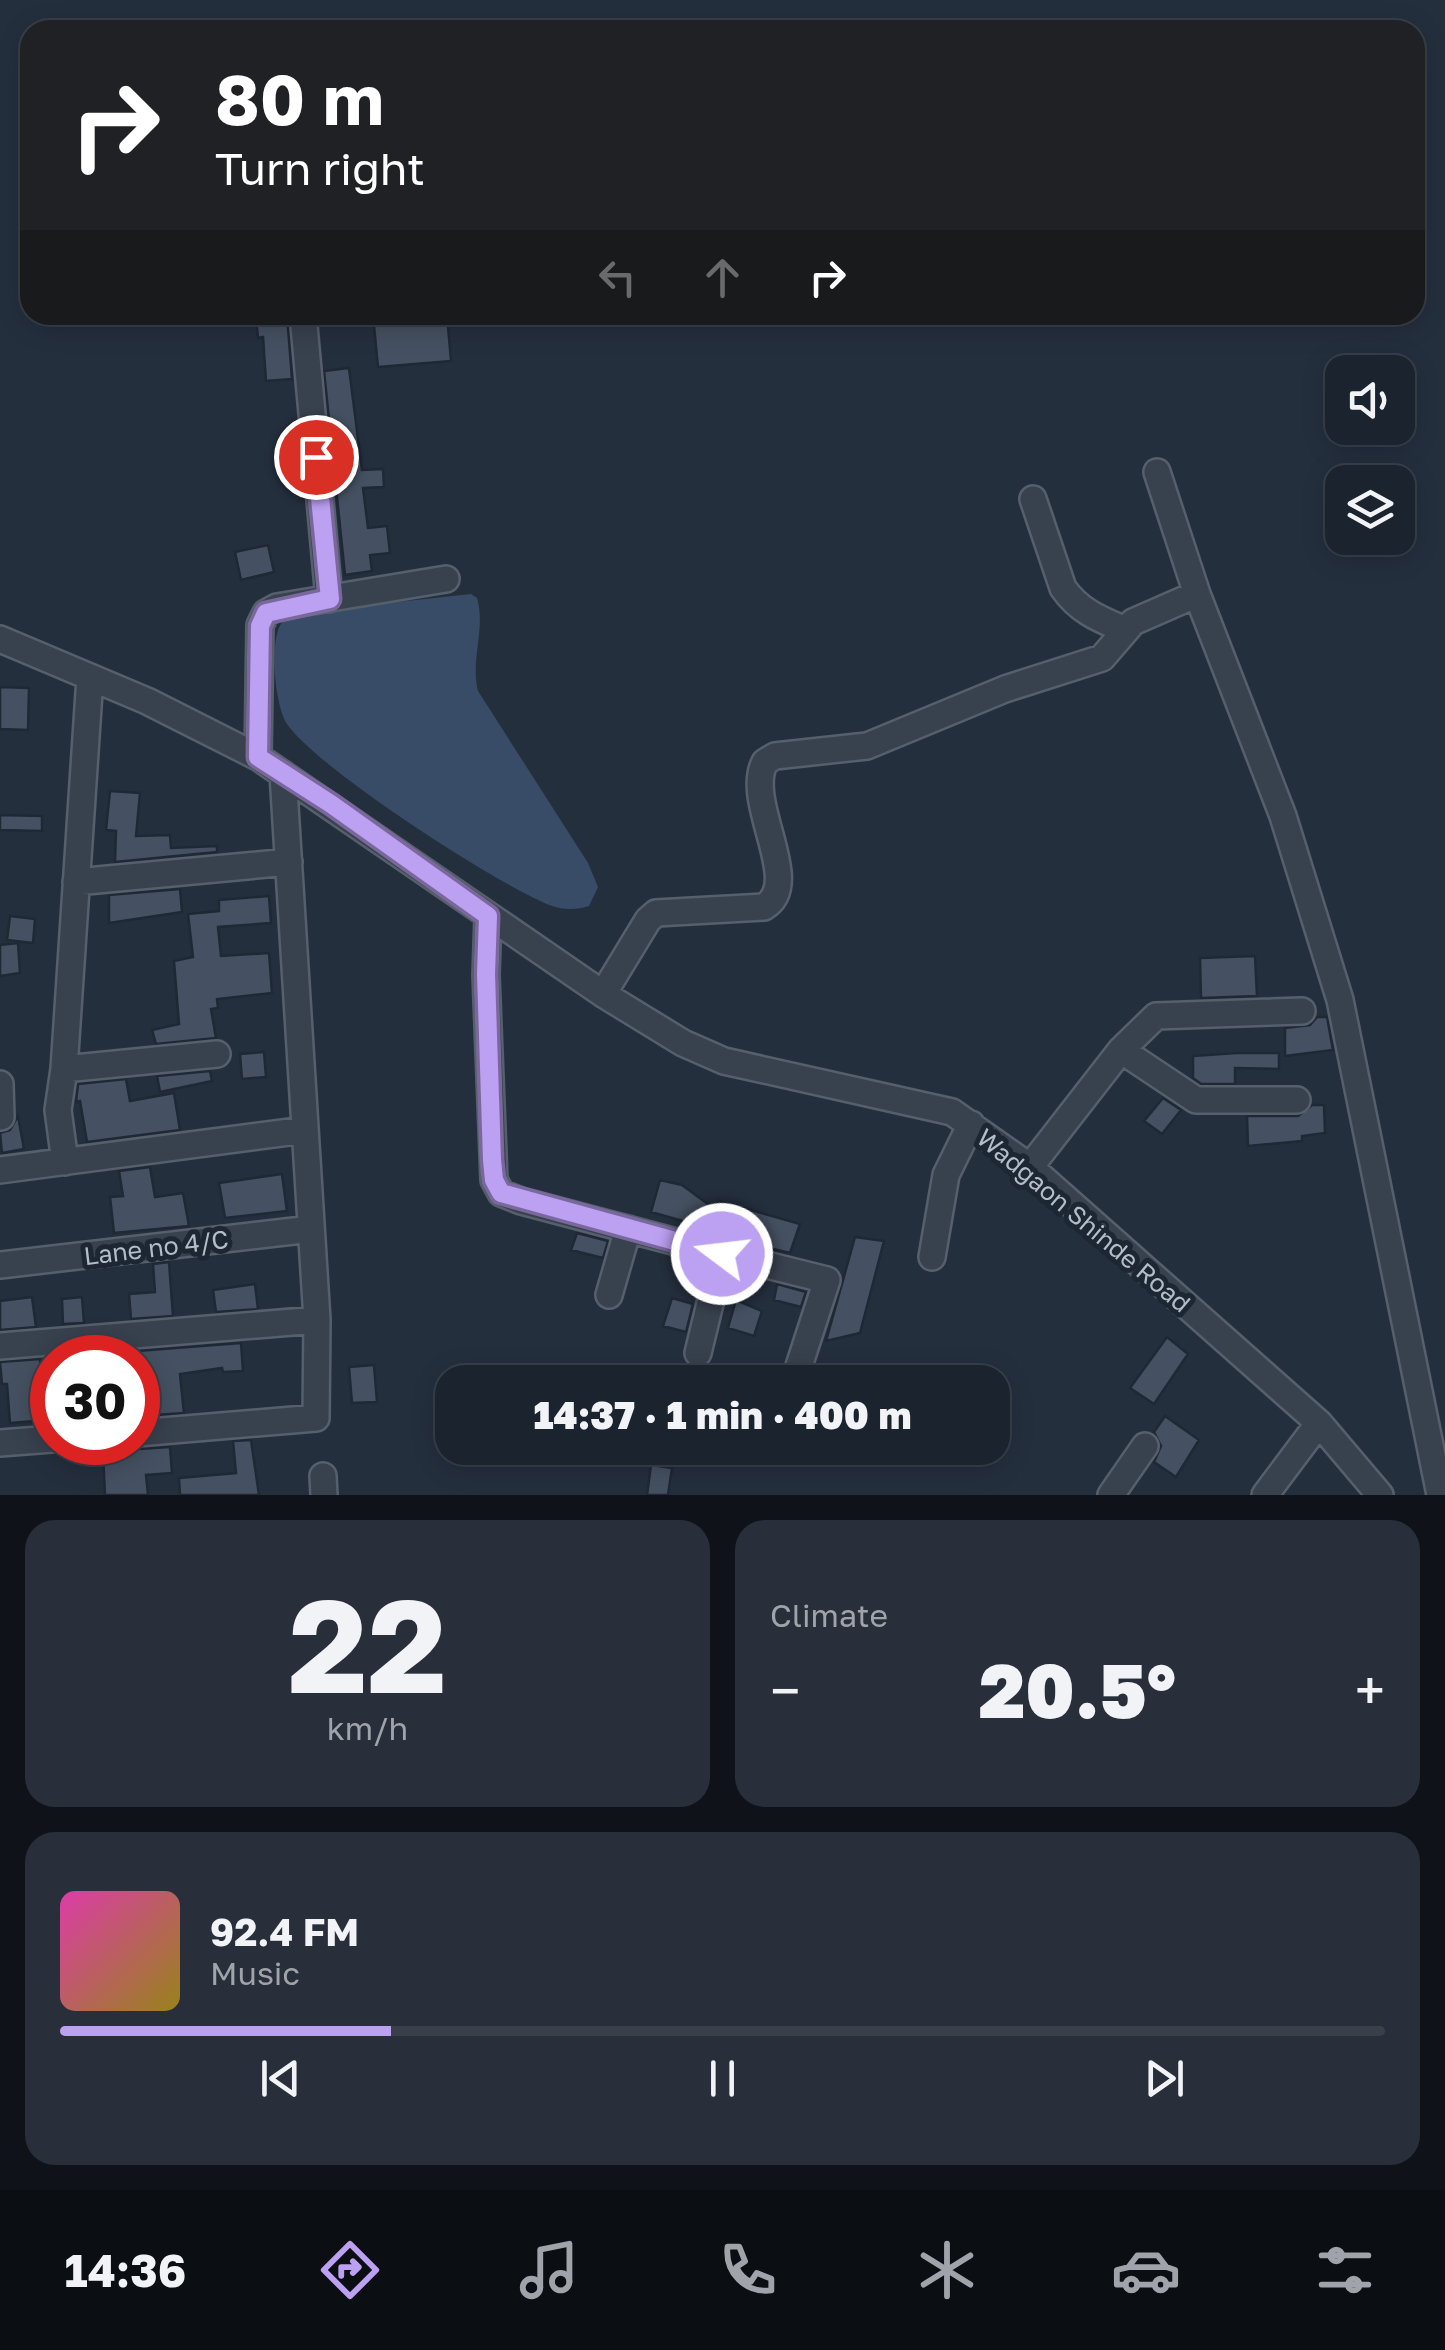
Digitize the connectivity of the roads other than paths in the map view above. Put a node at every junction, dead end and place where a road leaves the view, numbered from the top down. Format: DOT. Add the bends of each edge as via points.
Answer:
graph roads {
  1 [pos="304,325"];
  2 [pos="1157,472"];
  3 [pos="1033,499"];
  4 [pos="446,579"];
  5 [pos="1197,594"];
  6 [pos="330,599"];
  7 [pos="1125,630"];
  8 [pos="0,639"];
  9 [pos="90,677"];
  10 [pos="258,757"];
  11 [pos="283,774"];
  12 [pos="288,862"];
  13 [pos="76,882"];
  14 [pos="488,916"];
  15 [pos="603,994"];
  16 [pos="1302,1011"];
  17 [pos="1121,1050"];
  18 [pos="217,1054"];
  19 [pos="64,1069"];
  20 [pos="0,1084"];
  21 [pos="1297,1100"];
  22 [pos="1,1117"];
  23 [pos="971,1124"];
  24 [pos="305,1130"];
  25 [pos="65,1162"];
  26 [pos="1030,1167"];
  27 [pos="0,1170"];
  28 [pos="311,1229"];
  29 [pos="628,1229"];
  30 [pos="722,1254"];
  31 [pos="932,1257"];
  32 [pos="0,1265"];
  33 [pos="609,1295"];
  34 [pos="317,1320"];
  35 [pos="160,1340"];
  36 [pos="0,1346"];
  37 [pos="30,1347"];
  38 [pos="698,1354"];
  39 [pos="800,1365"];
  40 [pos="1320,1423"];
  41 [pos="160,1431"];
  42 [pos="30,1441"];
  43 [pos="0,1443"];
  44 [pos="1145,1446"];
  45 [pos="1111,1495"];
  46 [pos="1265,1495"];
  47 [pos="1380,1495"];
  48 [pos="1440,1495"];
  1 -- 6 [label="street"];
  2 -- 5 [label="street"];
  3 -- 7 [label="street" via="1071,600"];
  4 -- 6 [label="street"];
  5 -- 7 [label="street"];
  5 -- 48 [label="street" via="1283,816 1340,1000"];
  6 -- 10 [label="street" via="266,613 260,626"];
  7 -- 15 [label="street" via="1102,658 880,742 765,762 758,785 781,887 777,896 764,907 656,913"];
  8 -- 9 [label="street, Wadgaon Shinde Road"];
  9 -- 10 [label="street, Wadgaon Shinde Road"];
  9 -- 13 [label="street"];
  10 -- 11 [label="street, Wadgaon Shinde Road"];
  11 -- 12 [label="street"];
  11 -- 14 [label="street, Wadgaon Shinde Road"];
  12 -- 13 [label="street"];
  12 -- 24 [label="street"];
  13 -- 19 [label="street"];
  14 -- 15 [label="street, Wadgaon Shinde Road"];
  14 -- 29 [label="street" via="494,1180 501,1193 521,1201"];
  15 -- 23 [label="street, Wadgaon Shinde Road" via="724,1062 952,1112"];
  16 -- 17 [label="street" via="1156,1016"];
  17 -- 21 [label="street" via="1196,1100"];
  17 -- 26 [label="street"];
  18 -- 19 [label="street"];
  19 -- 25 [label="street" via="58,1110"];
  20 -- 22 [label="street"];
  23 -- 26 [label="street, Wadgaon Shinde Road"];
  23 -- 31 [label="street" via="946,1175"];
  24 -- 25 [label="street"];
  24 -- 28 [label="street"];
  25 -- 27 [label="street"];
  26 -- 40 [label="street, Wadgaon Shinde Road"];
  28 -- 32 [label="street, Lane no 4/C"];
  28 -- 34 [label="street"];
  29 -- 30 [label="street"];
  29 -- 33 [label="street"];
  30 -- 38 [label="street"];
  30 -- 39 [label="street" via="827,1280"];
  34 -- 35 [label="street"];
  34 -- 41 [label="street" via="316,1418"];
  36 -- 37 [label="street"];
  40 -- 46 [label="street"];
  40 -- 47 [label="street, Wadgaon Shinde Road"];
  42 -- 43 [label="street"];
  44 -- 45 [label="street"];
}
